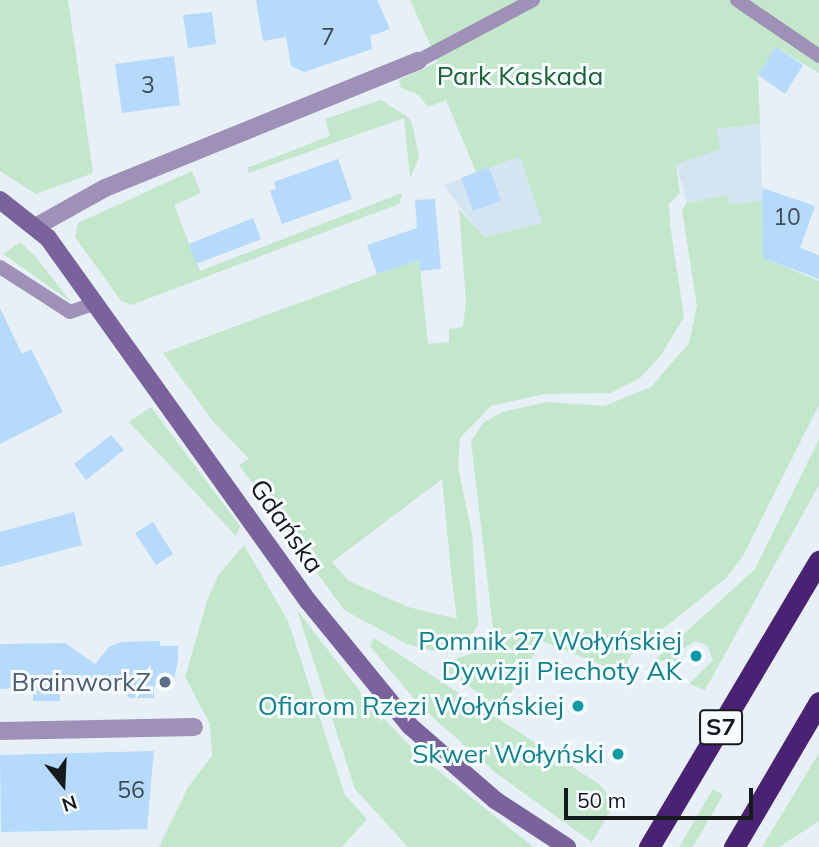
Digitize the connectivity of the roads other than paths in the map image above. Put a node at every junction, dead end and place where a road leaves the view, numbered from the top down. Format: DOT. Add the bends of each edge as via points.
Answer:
graph roads {
  1 [pos="533,0"];
  2 [pos="737,0"];
  3 [pos="819,56"];
  4 [pos="418,61"];
  5 [pos="0,200"];
  6 [pos="37,226"];
  7 [pos="0,267"];
  8 [pos="96,303"];
  9 [pos="819,561"];
  10 [pos="819,702"];
  11 [pos="194,727"];
  12 [pos="0,731"];
  13 [pos="567,847"];
  14 [pos="649,847"];
  15 [pos="734,847"];
  1 -- 4 [label="lane"];
  2 -- 3 [label="lane"];
  4 -- 6 [label="street" via="69,204"];
  5 -- 6 [label="street, Gdańska"];
  6 -- 8 [label="street, Gdańska"];
  7 -- 8 [label="lane" via="70,312"];
  8 -- 13 [label="street, Gdańska" via="308,601 410,726 495,800"];
  9 -- 14 [label="highway, S7"];
  10 -- 15 [label="highway"];
  11 -- 12 [label="street"];
}
